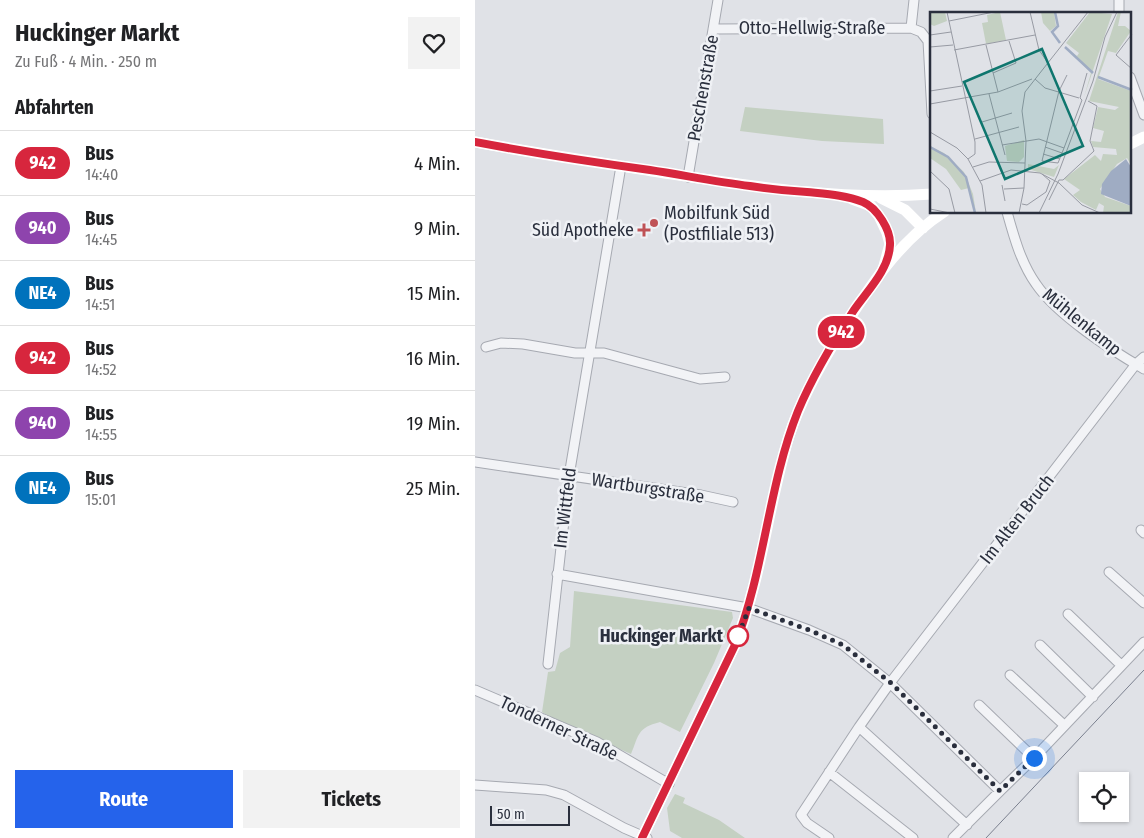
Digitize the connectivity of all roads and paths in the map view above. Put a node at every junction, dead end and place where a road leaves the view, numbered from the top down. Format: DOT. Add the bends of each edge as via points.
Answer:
graph roads {
  1 [pos="718,0"];
  2 [pos="914,0"];
  3 [pos="911,28"];
  4 [pos="713,29"];
  5 [pos="1131,80"];
  6 [pos="930,89"];
  7 [pos="1144,115"];
  8 [pos="1144,137"];
  9 [pos="475,142"];
  10 [pos="1131,144"];
  11 [pos="621,166"];
  12 [pos="688,177"];
  13 [pos="835,194"];
  14 [pos="930,194"];
  15 [pos="875,196"];
  16 [pos="941,214"];
  17 [pos="1008,214"];
  18 [pos="923,228"];
  19 [pos="883,271"];
  20 [pos="486,346"];
  21 [pos="589,352"];
  22 [pos="1144,356"];
  23 [pos="1140,367"];
  24 [pos="725,377"];
  25 [pos="475,462"];
  26 [pos="569,476"];
  27 [pos="733,502"];
  28 [pos="1109,572"];
  29 [pos="557,574"];
  30 [pos="1144,603"];
  31 [pos="749,608"];
  32 [pos="1068,614"];
  33 [pos="1144,642"];
  34 [pos="1040,645"];
  35 [pos="548,664"];
  36 [pos="1121,665"];
  37 [pos="1010,675"];
  38 [pos="891,683"];
  39 [pos="475,690"];
  40 [pos="1093,696"];
  41 [pos="979,705"];
  42 [pos="1064,725"];
  43 [pos="859,727"];
  44 [pos="1034,758"];
  45 [pos="829,772"];
  46 [pos="669,784"];
  47 [pos="475,785"];
  48 [pos="1000,791"];
  49 [pos="967,825"];
  50 [pos="644,837"];
  51 [pos="829,838"];
  52 [pos="913,838"];
  53 [pos="953,838"];
  1 -- 4 [label="street, Peschenstraße"];
  2 -- 3 [label="street, Otto-Hellwig-Straße"];
  3 -- 4 [label="street, Otto-Hellwig-Straße"];
  3 -- 6 [label="street, Otto-Hellwig-Straße" via="928,40"];
  4 -- 12 [label="street, Peschenstraße"];
  5 -- 7 [label="street"];
  8 -- 10 [label="main road"];
  9 -- 11 [label="main road"];
  11 -- 12 [label="main road"];
  11 -- 21 [label="street, Im Wittfeld"];
  12 -- 13 [label="main road" via="787,191"];
  13 -- 15 [label="main road"];
  13 -- 19 [label="main road" via="871,206 879,216 890,244"];
  14 -- 15 [label="main road"];
  15 -- 18 [label="main road" via="898,205"];
  16 -- 18 [label="main road"];
  17 -- 23 [label="street, Mühlenkamp" via="1022,258 1044,294 1101,342"];
  18 -- 19 [label="main road"];
  19 -- 31 [label="main road" via="818,369 798,411 782,462"];
  20 -- 21 [label="street" via="523,344 575,353"];
  21 -- 24 [label="street" via="604,353 700,379"];
  21 -- 26 [label="street, Im Wittfeld"];
  22 -- 23 [label="street, Im Alten Bruch"];
  23 -- 38 [label="street, Im Alten Bruch"];
  25 -- 26 [label="street, Wartburgstraße"];
  26 -- 27 [label="street, Wartburgstraße"];
  26 -- 29 [label="street, Im Wittfeld"];
  28 -- 30 [label="street"];
  29 -- 31 [label="street"];
  29 -- 35 [label="street, Im Wittfeld"];
  31 -- 38 [label="street" via="843,645"];
  31 -- 46 [label="main road" via="735,645"];
  32 -- 36 [label="street"];
  33 -- 36 [label="street"];
  34 -- 40 [label="street"];
  36 -- 40 [label="street"];
  37 -- 42 [label="street"];
  38 -- 43 [label="street, Im Alten Bruch"];
  38 -- 48 [label="street"];
  39 -- 46 [label="street, Tonderner Straße" via="597,742"];
  40 -- 42 [label="street"];
  41 -- 44 [label="street"];
  42 -- 44 [label="street"];
  43 -- 45 [label="street, Im Alten Bruch"];
  43 -- 49 [label="street"];
  44 -- 48 [label="street"];
  45 -- 51 [label="street, Im Alten Bruch" via="801,815"];
  45 -- 52 [label="street"];
  46 -- 50 [label="main road"];
  47 -- 50 [label="street" via="555,792"];
  48 -- 49 [label="street"];
  49 -- 53 [label="street"];
}
